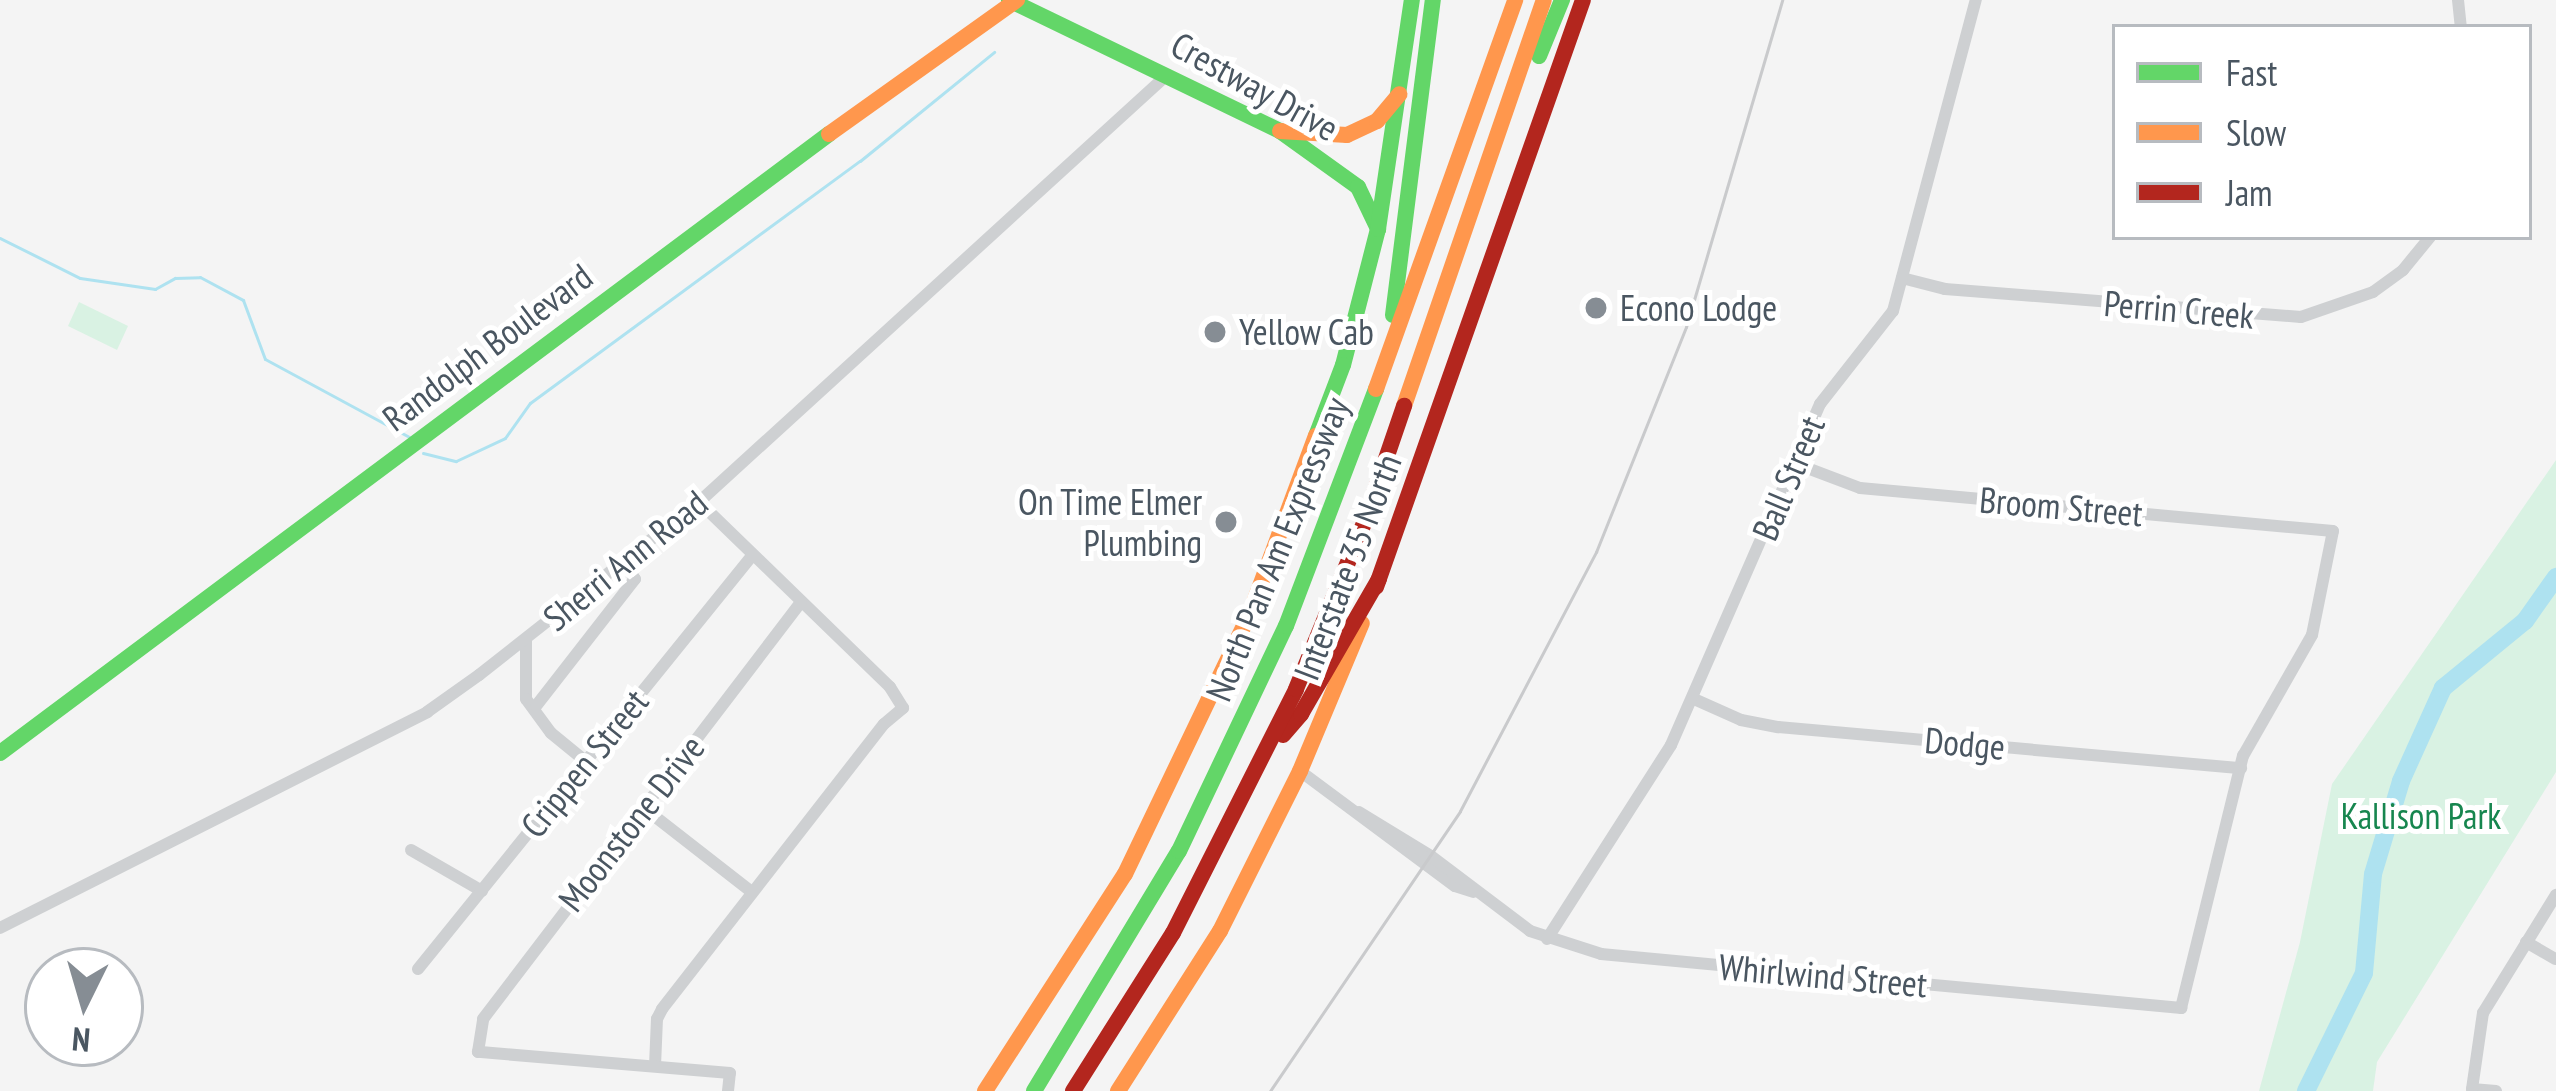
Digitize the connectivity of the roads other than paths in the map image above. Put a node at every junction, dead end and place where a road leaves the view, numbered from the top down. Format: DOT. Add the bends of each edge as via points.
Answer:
graph roads {
  1 [pos="1056,0"];
  2 [pos="1412,0"];
  3 [pos="1432,0"];
  4 [pos="1514,0"];
  5 [pos="1544,0"];
  6 [pos="1562,0"];
  7 [pos="1585,0"];
  8 [pos="1976,0"];
  9 [pos="1013,1"];
  10 [pos="1064,22"];
  11 [pos="1167,75"];
  12 [pos="1401,94"];
  13 [pos="1280,131"];
  14 [pos="1378,230"];
  15 [pos="2428,240"];
  16 [pos="1902,278"];
  17 [pos="1443,290"];
  18 [pos="1388,358"];
  19 [pos="1794,463"];
  20 [pos="699,502"];
  21 [pos="751,557"];
  22 [pos="625,564"];
  23 [pos="1379,579"];
  24 [pos="801,602"];
  25 [pos="526,639"];
  26 [pos="1694,699"];
  27 [pos="536,706"];
  28 [pos="0,753"];
  29 [pos="1266,754"];
  30 [pos="584,760"];
  31 [pos="2241,768"];
  32 [pos="1300,771"];
  33 [pos="644,808"];
  34 [pos="411,850"];
  35 [pos="482,891"];
  36 [pos="752,892"];
  37 [pos="2556,895"];
  38 [pos="0,928"];
  39 [pos="1547,939"];
  40 [pos="2526,942"];
  41 [pos="2556,959"];
  42 [pos="418,969"];
  43 [pos="655,1066"];
  44 [pos="2472,1089"];
  45 [pos="728,1091"];
  46 [pos="985,1091"];
  47 [pos="1034,1091"];
  48 [pos="1073,1091"];
  49 [pos="1118,1091"];
  50 [pos="2496,1091"];
  1 -- 10 [label="main road"];
  2 -- 12 [label="main road, Interstate 35 North"];
  3 -- 18 [label="main road"];
  4 -- 18 [label="main road, North Pan Am Expressway"];
  5 -- 17 [label="main road, North Pan Am Expressway"];
  6 -- 17 [label="main road"];
  7 -- 23 [label="main road, Interstate 35 North"];
  8 -- 16 [label="street, Ball Street"];
  9 -- 10 [label="main road, Crestway Drive"];
  9 -- 28 [label="main road, Randolph Boulevard"];
  10 -- 11 [label="main road, Crestway Drive"];
  11 -- 13 [label="main road, Crestway Drive"];
  11 -- 20 [label="street, Sherri Ann Road"];
  12 -- 13 [label="main road" via="1377,121 1347,135"];
  12 -- 14 [label="main road, Interstate 35 North"];
  13 -- 14 [label="main road, Crestway Drive" via="1358,187"];
  14 -- 46 [label="main road, Interstate 35 North" via="1343,365 1250,613 1125,874"];
  15 -- 16 [label="street, Perrin Creek" via="2403,270 2362,298 2283,318 1945,289"];
  16 -- 19 [label="street, Ball Street" via="1887,321 1834,380"];
  17 -- 29 [label="main road, North Pan Am Expressway" via="1364,523"];
  18 -- 47 [label="main road, North Pan Am Expressway" via="1232,746 1124,947"];
  19 -- 26 [label="street, Ball Street"];
  19 -- 31 [label="street, Broom Street" via="1874,489 2333,531 2312,634 2257,724"];
  20 -- 21 [label="street"];
  20 -- 22 [label="street, Sherri Ann Road"];
  21 -- 24 [label="street"];
  21 -- 30 [label="street, Crippen Street"];
  22 -- 25 [label="street, Sherri Ann Road"];
  22 -- 27 [label="street" via="635,579"];
  23 -- 29 [label="main road" via="1301,714"];
  23 -- 32 [label="main road, Interstate 35 North"];
  24 -- 33 [label="street, Moonstone Drive"];
  24 -- 36 [label="street" via="903,708"];
  25 -- 27 [label="street" via="526,699"];
  25 -- 38 [label="street, Sherri Ann Road" via="427,712"];
  26 -- 31 [label="street, Dodge" via="1778,727"];
  26 -- 39 [label="street, Ball Street"];
  27 -- 30 [label="street" via="551,733"];
  29 -- 48 [label="main road, North Pan Am Expressway" via="1173,933"];
  30 -- 35 [label="street, Crippen Street"];
  31 -- 39 [label="street, Whirlwind Street" via="2181,1008 1635,958"];
  32 -- 39 [label="street, Whirlwind Street"];
  32 -- 49 [label="main road, Interstate 35 North" via="1212,945"];
  33 -- 36 [label="street"];
  33 -- 43 [label="street, Moonstone Drive" via="490,1004 478,1052"];
  34 -- 35 [label="street"];
  35 -- 42 [label="street, Crippen Street"];
  36 -- 43 [label="street" via="657,1018"];
  37 -- 40 [label="street"];
  40 -- 41 [label="street"];
  40 -- 44 [label="street" via="2483,1013"];
  43 -- 45 [label="street" via="730,1073"];
  44 -- 50 [label="street"];
}
